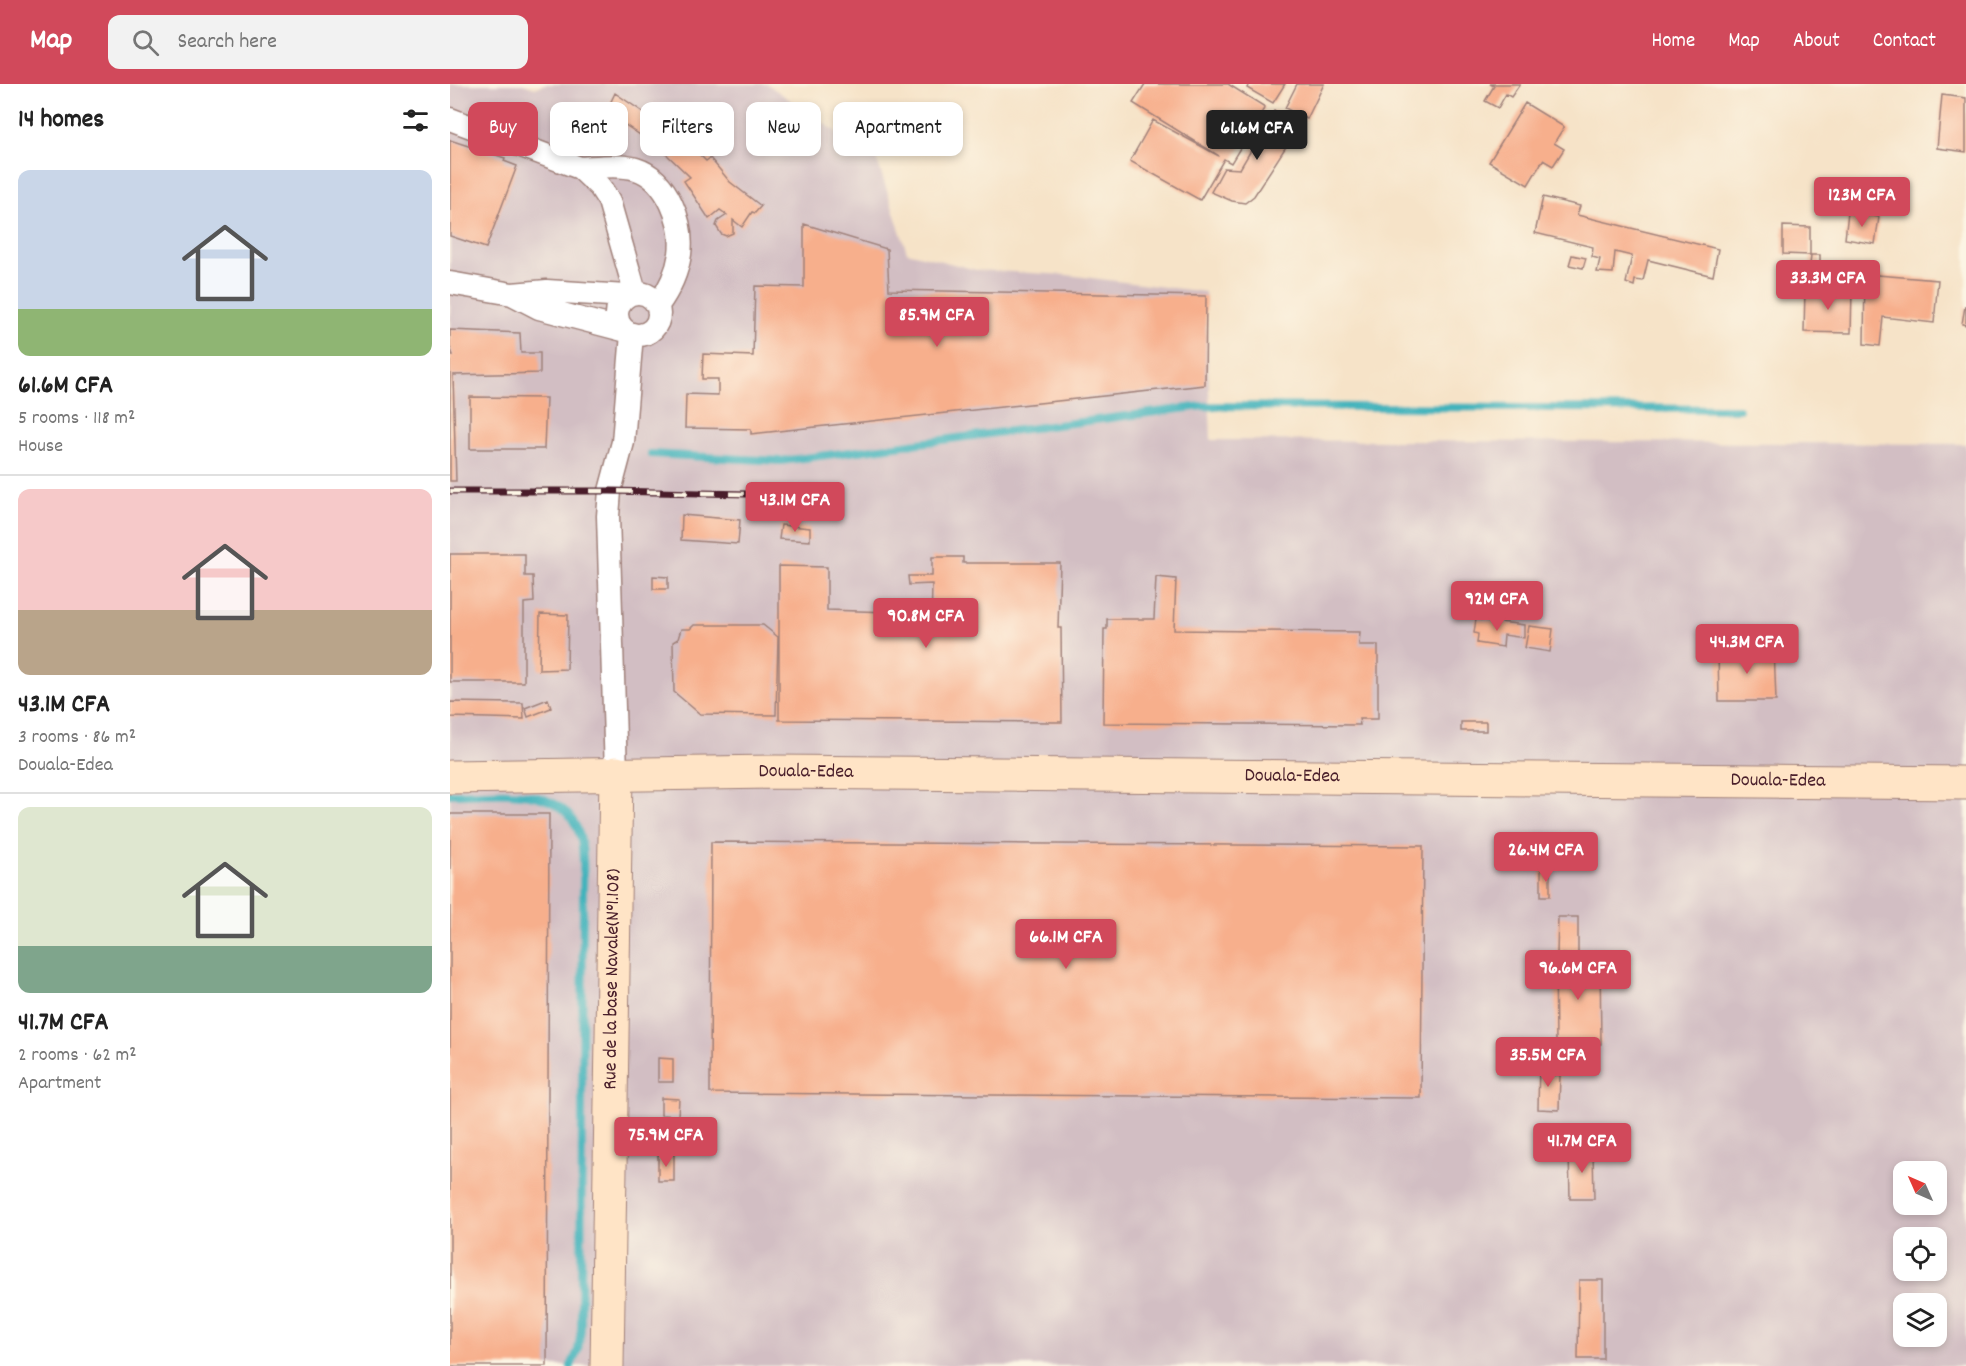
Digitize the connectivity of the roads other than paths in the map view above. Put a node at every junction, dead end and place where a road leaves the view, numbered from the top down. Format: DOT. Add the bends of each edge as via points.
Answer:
graph roads {
  1 [pos="450,119"];
  2 [pos="580,168"];
  3 [pos="450,283"];
  4 [pos="512,294"];
  5 [pos="630,294"];
  6 [pos="658,305"];
  7 [pos="627,332"];
  8 [pos="616,773"];
  9 [pos="450,777"];
  10 [pos="1966,783"];
  11 [pos="607,1366"];
  1 -- 2 [label="street"];
  2 -- 5 [label="street" via="609,201"];
  2 -- 6 [label="street" via="615,166 637,170 656,182 672,204 680,253 675,275"];
  3 -- 4 [label="street"];
  4 -- 5 [label="street"];
  4 -- 7 [label="street" via="539,308"];
  5 -- 6 [label="street" via="653,297"];
  5 -- 7 [label="street" via="619,303 616,312 618,322"];
  6 -- 7 [label="street" via="660,315 650,332"];
  7 -- 8 [label="street" via="623,442 610,490 608,516"];
  8 -- 9 [label="main road, Douala-Edea"];
  8 -- 10 [label="main road, Douala-Edea"];
  8 -- 11 [label="main road, Rue de la base Navale(N°1.108)"];
}
